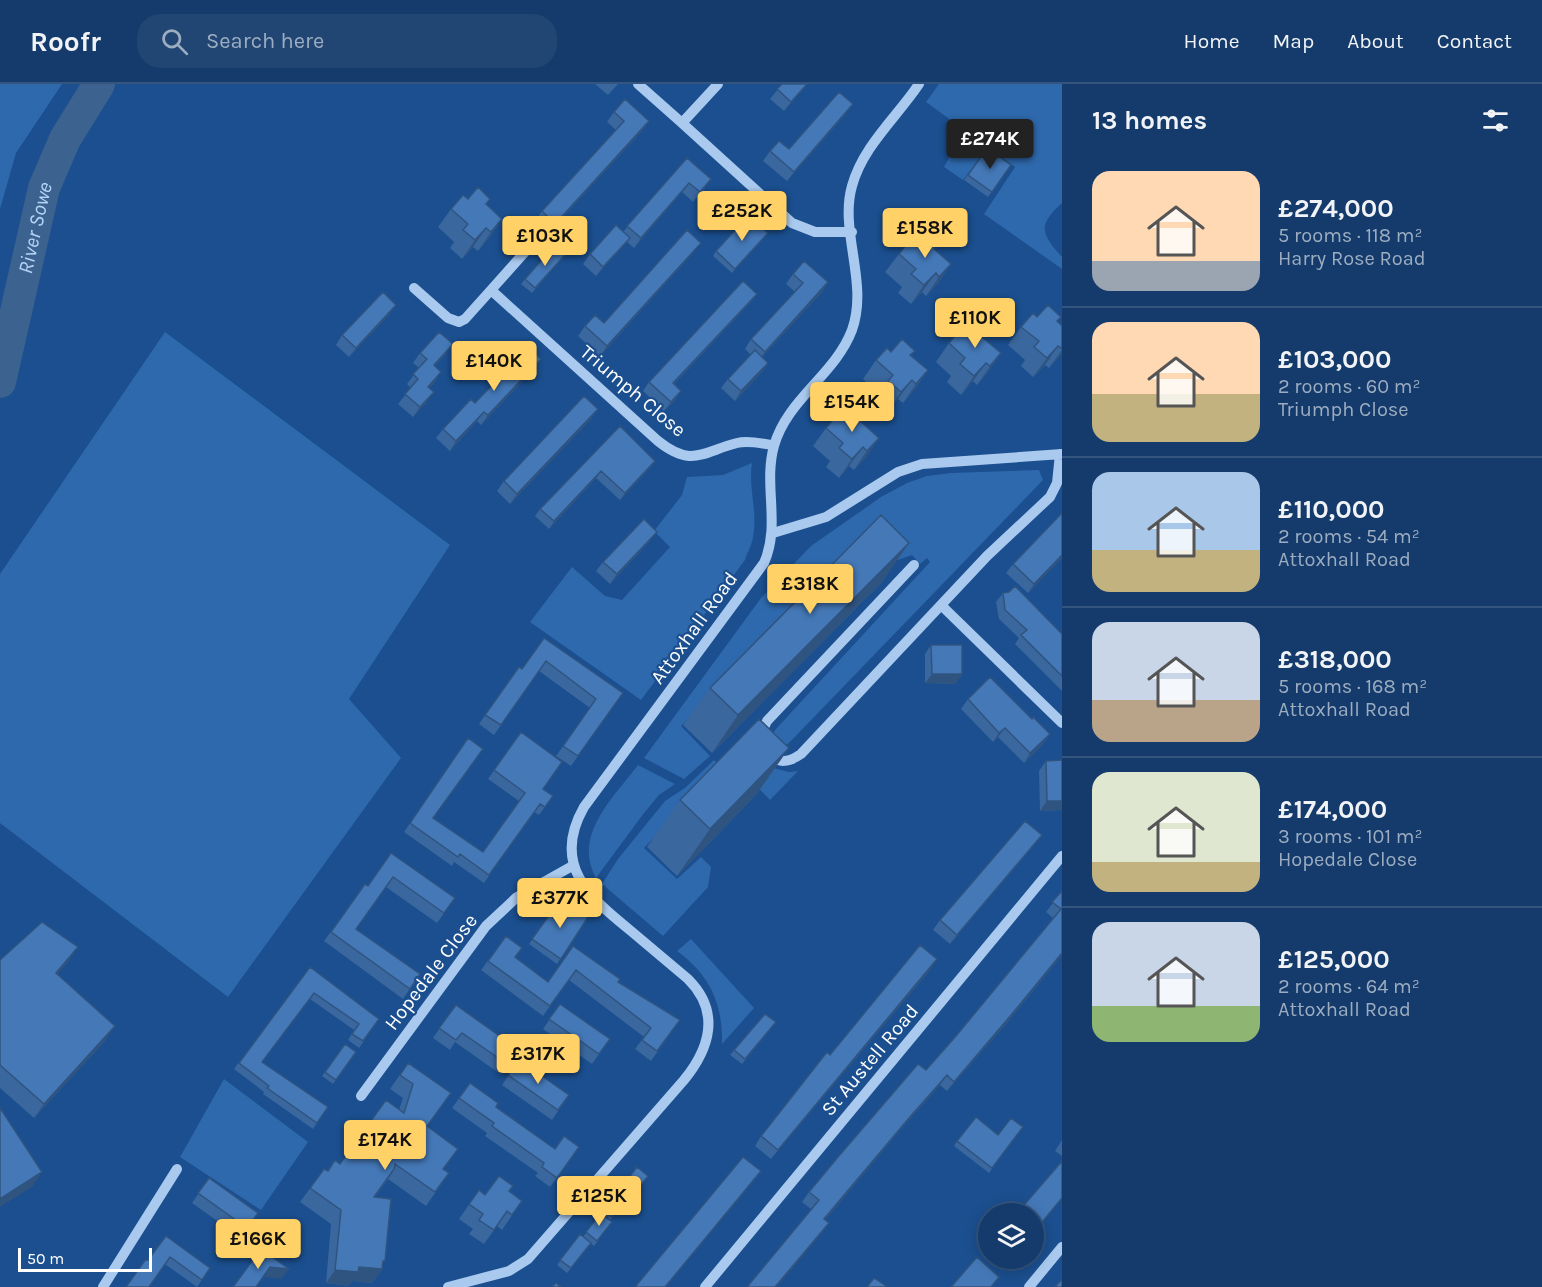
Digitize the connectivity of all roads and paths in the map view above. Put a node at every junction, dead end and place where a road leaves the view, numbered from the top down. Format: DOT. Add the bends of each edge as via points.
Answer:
graph roads {
  1 [pos="638,84"];
  2 [pos="718,84"];
  3 [pos="919,84"];
  4 [pos="682,123"];
  5 [pos="852,232"];
  6 [pos="540,235"];
  7 [pos="414,288"];
  8 [pos="491,290"];
  9 [pos="774,445"];
  10 [pos="1061,454"];
  11 [pos="773,534"];
  12 [pos="914,565"];
  13 [pos="942,606"];
  14 [pos="1062,723"];
  15 [pos="1062,856"];
  16 [pos="574,865"];
  17 [pos="361,1096"];
  18 [pos="177,1169"];
  19 [pos="1062,1247"];
  20 [pos="103,1287"];
  21 [pos="448,1287"];
  22 [pos="705,1287"];
  23 [pos="1029,1287"];
  1 -- 4 [label="street"];
  2 -- 4 [label="street"];
  3 -- 5 [label="street" via="858,168 850,195"];
  4 -- 5 [label="street" via="792,223 815,232"];
  5 -- 9 [label="street" via="857,290 853,327 839,356 789,414"];
  6 -- 8 [label="street"];
  7 -- 8 [label="street" via="448,318 459,322"];
  8 -- 9 [label="street, Triumph Close" via="671,449 700,456 736,443"];
  9 -- 11 [label="street" via="770,469"];
  10 -- 11 [label="street" via="922,464 898,472 826,517"];
  10 -- 13 [label="street" via="1057,483 1050,497 987,556"];
  11 -- 16 [label="street, Attoxhall Road" via="758,572 584,807 573,835"];
  12 -- 13 [label="street" via="767,721 760,730 759,741 765,753 790,762 801,754"];
  13 -- 14 [label="street"];
  15 -- 22 [label="street, St Austell Road"];
  16 -- 17 [label="street, Hopedale Close" via="517,897 486,926"];
  16 -- 21 [label="street, Attoxhall Road" via="593,900 701,994 709,1020 705,1050 684,1080 528,1259 509,1271"];
  18 -- 20 [label="street"];
  19 -- 23 [label="street"];
}
